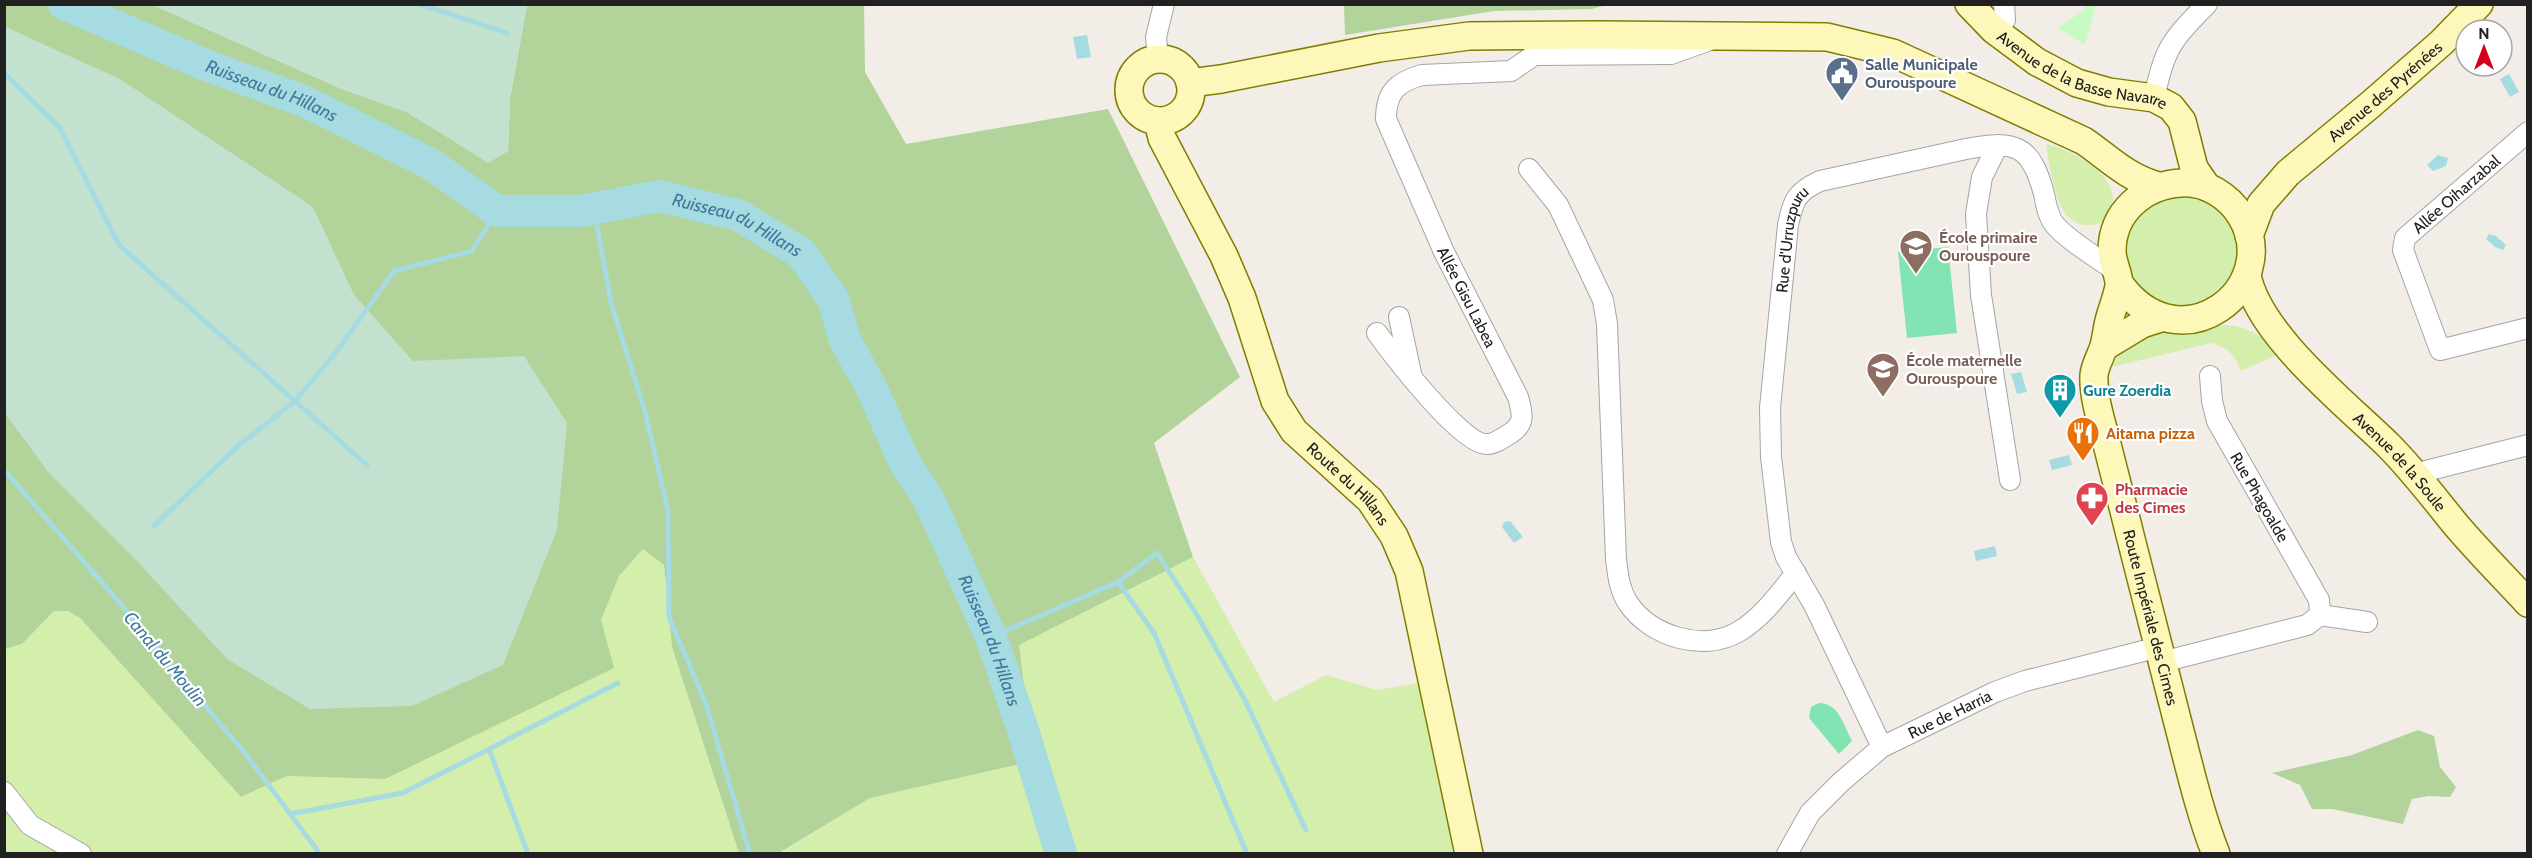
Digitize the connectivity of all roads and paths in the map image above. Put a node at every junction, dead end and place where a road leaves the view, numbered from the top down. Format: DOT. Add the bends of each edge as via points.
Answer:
graph roads {
  1 [pos="1164,4"];
  2 [pos="1969,4"];
  3 [pos="2004,4"];
  4 [pos="2207,4"];
  5 [pos="2478,5"];
  6 [pos="1994,30"];
  7 [pos="1524,35"];
  8 [pos="1720,37"];
  9 [pos="1158,59"];
  10 [pos="1502,72"];
  11 [pos="1190,83"];
  12 [pos="2154,98"];
  13 [pos="1160,130"];
  14 [pos="2528,132"];
  15 [pos="2186,141"];
  16 [pos="1998,145"];
  17 [pos="2115,166"];
  18 [pos="1529,169"];
  19 [pos="2288,173"];
  20 [pos="2160,185"];
  21 [pos="2218,194"];
  22 [pos="2120,221"];
  23 [pos="2066,234"];
  24 [pos="2249,236"];
  25 [pos="2247,275"];
  26 [pos="2117,277"];
  27 [pos="2218,310"];
  28 [pos="1399,317"];
  29 [pos="2161,318"];
  30 [pos="2268,324"];
  31 [pos="2527,331"];
  32 [pos="1377,333"];
  33 [pos="2104,347"];
  34 [pos="2210,376"];
  35 [pos="1413,381"];
  36 [pos="2528,445"];
  37 [pos="2417,478"];
  38 [pos="2010,480"];
  39 [pos="1796,573"];
  40 [pos="2528,603"];
  41 [pos="2320,615"];
  42 [pos="2367,622"];
  43 [pos="2161,655"];
  44 [pos="1882,747"];
  45 [pos="4,792"];
  46 [pos="81,854"];
  47 [pos="1469,854"];
  48 [pos="1787,854"];
  49 [pos="2216,854"];
  1 -- 9 [label="street" via="1156,37"];
  2 -- 6 [label="street, Avenue de la Basse Navarre"];
  3 -- 6 [label="street" via="2005,20"];
  4 -- 12 [label="street" via="2166,49"];
  5 -- 19 [label="street, Avenue des Pyrénées" via="2441,43"];
  6 -- 12 [label="street, Avenue de la Basse Navarre" via="2037,62 2077,82 2109,92"];
  7 -- 8 [label="street"];
  7 -- 10 [label="street" via="1509,53"];
  7 -- 11 [label="street" via="1434,39"];
  8 -- 10 [label="street, Allée Gisu Labea" via="1671,54 1534,55 1511,71"];
  8 -- 17 [label="street" via="1827,37 1893,52 2084,141"];
  9 -- 11 [label="street" via="1184,70"];
  9 -- 13 [label="street" via="1137,70 1129,92 1138,112"];
  10 -- 35 [label="street, Allée Gisu Labea" via="1422,75 1409,79 1394,89 1386,103 1386,119 1444,252 1518,397 1523,415 1518,428 1486,445 1435,405"];
  11 -- 13 [label="street" via="1188,105"];
  12 -- 15 [label="street, Avenue de la Basse Navarre" via="2171,107 2182,121"];
  13 -- 47 [label="street, Route du Hillans" via="1242,298 1275,401 1294,431 1370,500 1406,562"];
  14 -- 31 [label="street, Allée Oiharzabal" via="2405,238 2403,250 2440,350"];
  15 -- 20 [label="street" via="2178,164"];
  15 -- 21 [label="street, Avenue de la Basse Navarre" via="2194,168"];
  16 -- 23 [label="street, Rue d'Urruzpuru" via="2010,145 2033,161 2049,214"];
  16 -- 38 [label="street" via="1982,177 1976,214 1981,295"];
  16 -- 39 [label="street, Rue d'Urruzpuru" via="1966,148 1820,181 1799,193 1792,206 1774,348 1770,440 1781,542"];
  17 -- 20 [label="street" via="2139,181"];
  17 -- 22 [label="street"];
  18 -- 39 [label="street" via="1558,205 1603,300 1616,559 1619,584 1629,604 1663,633 1689,640 1717,640 1753,622"];
  19 -- 21 [label="street, Avenue des Pyrénées"];
  19 -- 24 [label="street, Avenue des Pyrénées" via="2261,204"];
  20 -- 21 [label="street" via="2185,182"];
  20 -- 22 [label="street" via="2140,195"];
  21 -- 24 [label="street" via="2242,217"];
  22 -- 23 [label="street" via="2087,239"];
  22 -- 26 [label="street" via="2112,251"];
  23 -- 26 [label="street, Rue d'Urruzpuru"];
  24 -- 25 [label="street"];
  25 -- 27 [label="street" via="2235,295"];
  25 -- 30 [label="street, Avenue de la Soule" via="2249,290"];
  26 -- 29 [label="street" via="2130,298"];
  26 -- 33 [label="street, Route Impériale des Cimes"];
  27 -- 29 [label="street" via="2181,321"];
  27 -- 30 [label="street"];
  28 -- 35 [label="street"];
  29 -- 33 [label="street" via="2142,324"];
  30 -- 37 [label="street, Avenue de la Soule"];
  32 -- 35 [label="street, Allée Gisu Labea"];
  33 -- 43 [label="street, Route Impériale des Cimes" via="2094,374 2096,395"];
  34 -- 41 [label="street, Rue Phagoalde" via="2217,421 2319,600"];
  36 -- 37 [label="street" via="2426,471"];
  37 -- 40 [label="street, Avenue de la Soule"];
  39 -- 44 [label="street, Rue d'Urruzpuru"];
  41 -- 42 [label="street"];
  41 -- 43 [label="street" via="2307,625"];
  43 -- 44 [label="street, Rue de Harria" via="2025,681"];
  43 -- 49 [label="street, Route Impériale des Cimes"];
  44 -- 48 [label="street, Rue de Harria" via="1810,813"];
  45 -- 46 [label="street" via="30,825"];
}
